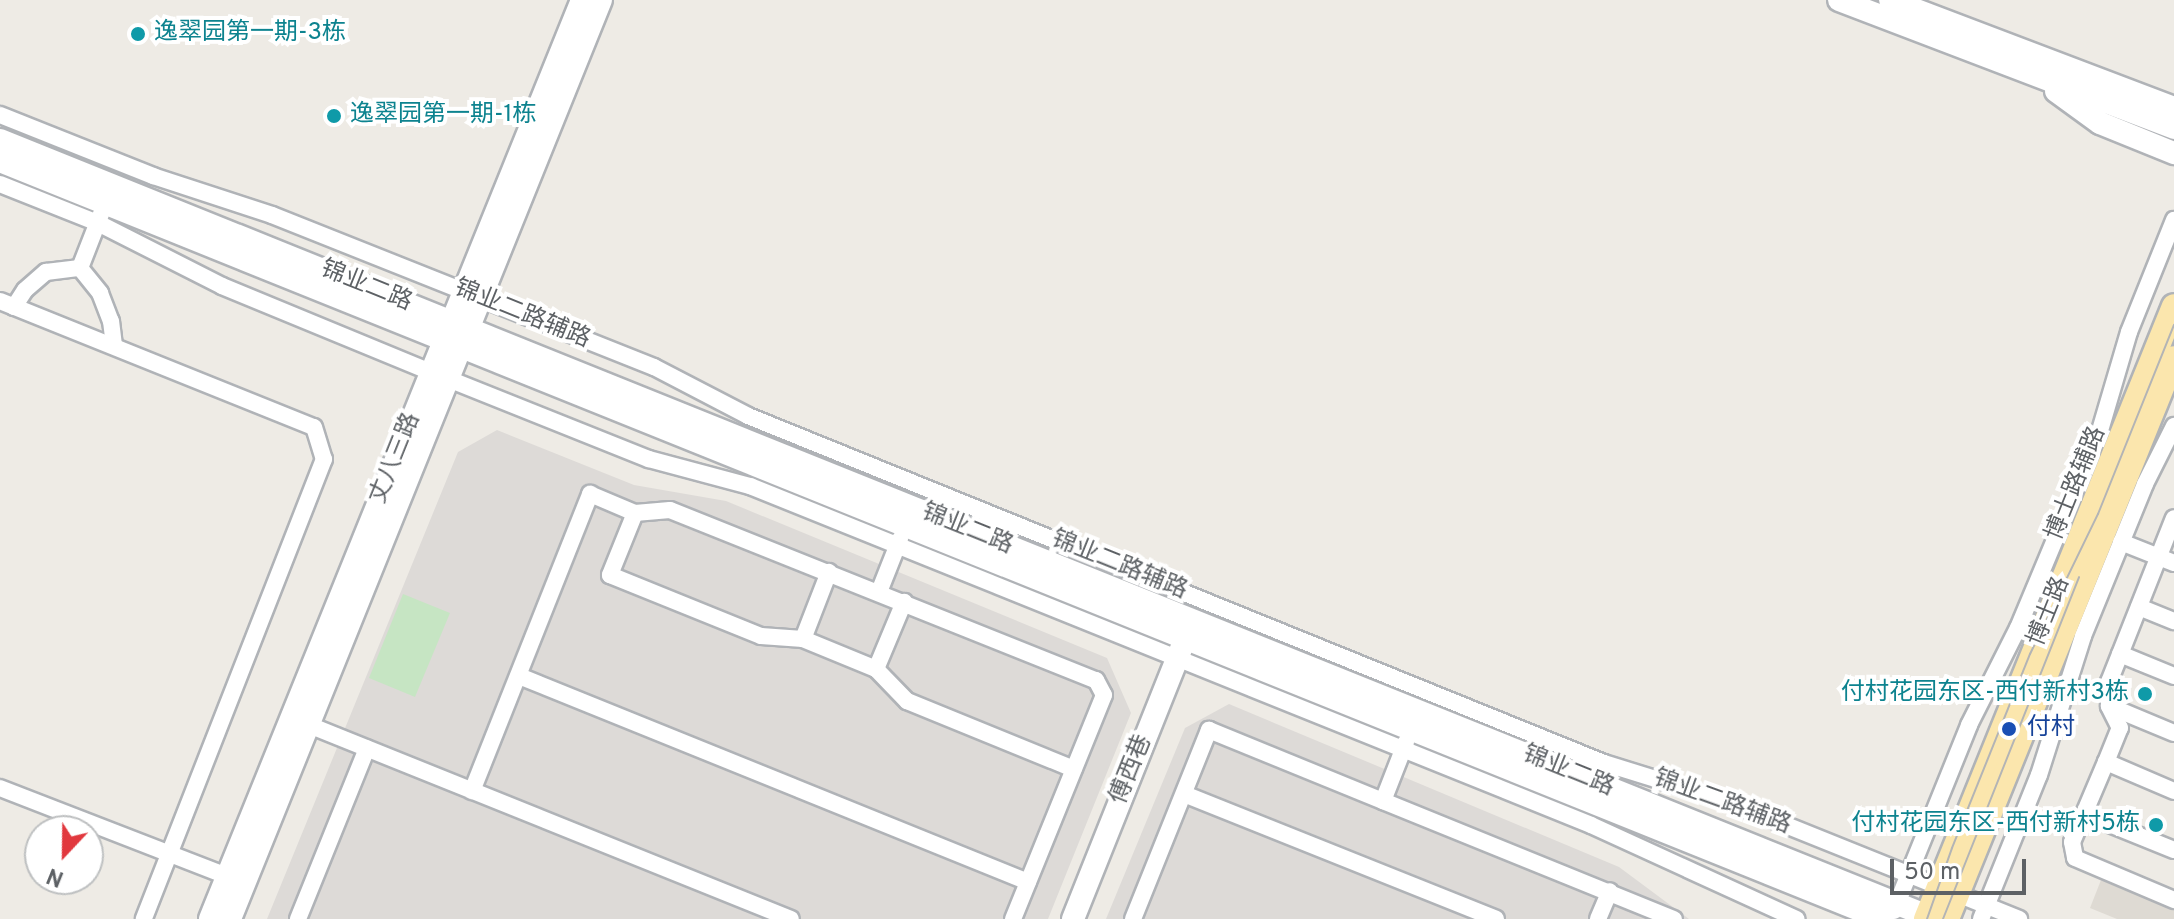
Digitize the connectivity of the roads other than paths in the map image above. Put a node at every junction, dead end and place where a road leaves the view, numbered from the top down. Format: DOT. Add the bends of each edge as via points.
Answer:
graph roads {
  1 [pos="582,0"];
  2 [pos="601,0"];
  3 [pos="1839,0"];
  4 [pos="1890,0"];
  5 [pos="2033,74"];
  6 [pos="2174,108"];
  7 [pos="0,115"];
  8 [pos="2174,128"];
  9 [pos="0,140"];
  10 [pos="2174,153"];
  11 [pos="0,161"];
  12 [pos="0,184"];
  13 [pos="105,204"];
  14 [pos="2174,220"];
  15 [pos="80,268"];
  16 [pos="472,294"];
  17 [pos="7,304"];
  18 [pos="2174,306"];
  19 [pos="456,333"];
  20 [pos="114,345"];
  21 [pos="2174,358"];
  22 [pos="439,375"];
  23 [pos="2174,426"];
  24 [pos="635,513"];
  25 [pos="909,516"];
  26 [pos="2174,518"];
  27 [pos="2121,542"];
  28 [pos="897,546"];
  29 [pos="2166,560"];
  30 [pos="829,572"];
  31 [pos="879,592"];
  32 [pos="904,602"];
  33 [pos="2139,607"];
  34 [pos="2174,621"];
  35 [pos="803,639"];
  36 [pos="1185,639"];
  37 [pos="2120,654"];
  38 [pos="876,669"];
  39 [pos="519,676"];
  40 [pos="2174,676"];
  41 [pos="2109,706"];
  42 [pos="300,721"];
  43 [pos="1411,730"];
  44 [pos="2174,733"];
  45 [pos="367,748"];
  46 [pos="2106,762"];
  47 [pos="1074,769"];
  48 [pos="0,788"];
  49 [pos="472,791"];
  50 [pos="2174,791"];
  51 [pos="1184,794"];
  52 [pos="1383,801"];
  53 [pos="2085,814"];
  54 [pos="2174,850"];
  55 [pos="169,856"];
  56 [pos="1908,875"];
  57 [pos="236,880"];
  58 [pos="1028,882"];
  59 [pos="1610,891"];
  60 [pos="1948,891"];
  61 [pos="2174,900"];
  62 [pos="1984,912"];
  63 [pos="1890,914"];
  64 [pos="1934,918"];
  65 [pos="144,919"];
  66 [pos="210,919"];
  67 [pos="230,919"];
  68 [pos="298,919"];
  69 [pos="791,919"];
  70 [pos="1013,919"];
  71 [pos="1073,919"];
  72 [pos="1133,919"];
  73 [pos="1496,919"];
  74 [pos="1598,919"];
  75 [pos="1674,919"];
  76 [pos="1796,919"];
  77 [pos="2019,919"];
  1 -- 16 [label="street, 丈八三路"];
  2 -- 16 [label="street, 丈八三路"];
  3 -- 5 [label="street"];
  4 -- 6 [label="street"];
  5 -- 8 [label="street"];
  5 -- 10 [label="street" via="2100,123"];
  7 -- 16 [label="street, 锦业二路辅路"];
  9 -- 13 [label="street, 锦业二路"];
  11 -- 13 [label="street, 锦业二路"];
  12 -- 13 [label="street"];
  13 -- 15 [label="street"];
  13 -- 19 [label="street, 锦业二路"];
  13 -- 22 [label="street" via="222,286"];
  14 -- 56 [label="street, 博士路辅路" via="2129,332 2099,434"];
  15 -- 17 [label="street" via="46,272"];
  15 -- 20 [label="street" via="100,293"];
  16 -- 19 [label="street, 丈八三路"];
  16 -- 56 [label="street, 锦业二路辅路" via="654,367 748,416 1604,763 1726,801"];
  17 -- 20 [label="street"];
  18 -- 60 [label="main road, 博士路"];
  19 -- 22 [label="street, 丈八三路"];
  19 -- 25 [label="street, 锦业二路"];
  20 -- 55 [label="street" via="314,427 324,459"];
  21 -- 60 [label="main road, 博士路"];
  22 -- 28 [label="street" via="649,459 750,486"];
  22 -- 42 [label="street, 丈八三路"];
  23 -- 27 [label="street"];
  24 -- 30 [label="street" via="670,510"];
  24 -- 35 [label="street" via="610,575 761,636"];
  24 -- 39 [label="street" via="590,494"];
  25 -- 28 [label="street"];
  25 -- 36 [label="street, 锦业二路"];
  26 -- 29 [label="street"];
  27 -- 29 [label="street"];
  27 -- 62 [label="street" via="2083,636 2039,775"];
  28 -- 31 [label="street"];
  28 -- 36 [label="street"];
  29 -- 33 [label="street"];
  30 -- 31 [label="street"];
  30 -- 35 [label="street"];
  31 -- 32 [label="street"];
  32 -- 38 [label="street"];
  32 -- 47 [label="street" via="1096,680 1104,695"];
  33 -- 34 [label="street"];
  33 -- 37 [label="street"];
  35 -- 38 [label="street"];
  36 -- 43 [label="street, 锦业二路"];
  36 -- 71 [label="street, 傅西巷"];
  37 -- 40 [label="street"];
  37 -- 41 [label="street" via="2109,682"];
  38 -- 47 [label="street" via="907,701"];
  39 -- 49 [label="street"];
  39 -- 58 [label="street"];
  41 -- 44 [label="street"];
  41 -- 46 [label="street" via="2120,728"];
  42 -- 45 [label="street"];
  42 -- 57 [label="street, 丈八三路"];
  43 -- 52 [label="street"];
  43 -- 63 [label="street, 锦业二路"];
  43 -- 76 [label="street" via="1591,825"];
  45 -- 49 [label="street"];
  45 -- 68 [label="street"];
  46 -- 50 [label="street"];
  46 -- 53 [label="street"];
  47 -- 58 [label="street"];
  48 -- 55 [label="street"];
  49 -- 69 [label="street"];
  51 -- 52 [label="street" via="1209,730"];
  51 -- 72 [label="street"];
  51 -- 73 [label="street"];
  52 -- 59 [label="street"];
  53 -- 54 [label="street"];
  53 -- 61 [label="street" via="2072,842 2075,858"];
  55 -- 57 [label="street"];
  55 -- 65 [label="street"];
  56 -- 60 [label="street, 锦业二路辅路"];
  56 -- 63 [label="street, 博士路辅路"];
  57 -- 66 [label="street, 丈八三路"];
  57 -- 67 [label="street, 丈八三路"];
  58 -- 70 [label="street"];
  59 -- 74 [label="street"];
  59 -- 75 [label="street"];
  60 -- 62 [label="street, 锦业二路辅路"];
  60 -- 64 [label="main road, 博士路"];
  62 -- 77 [label="street, 锦业二路辅路"];
  63 -- 64 [label="street, 锦业二路"];
}
